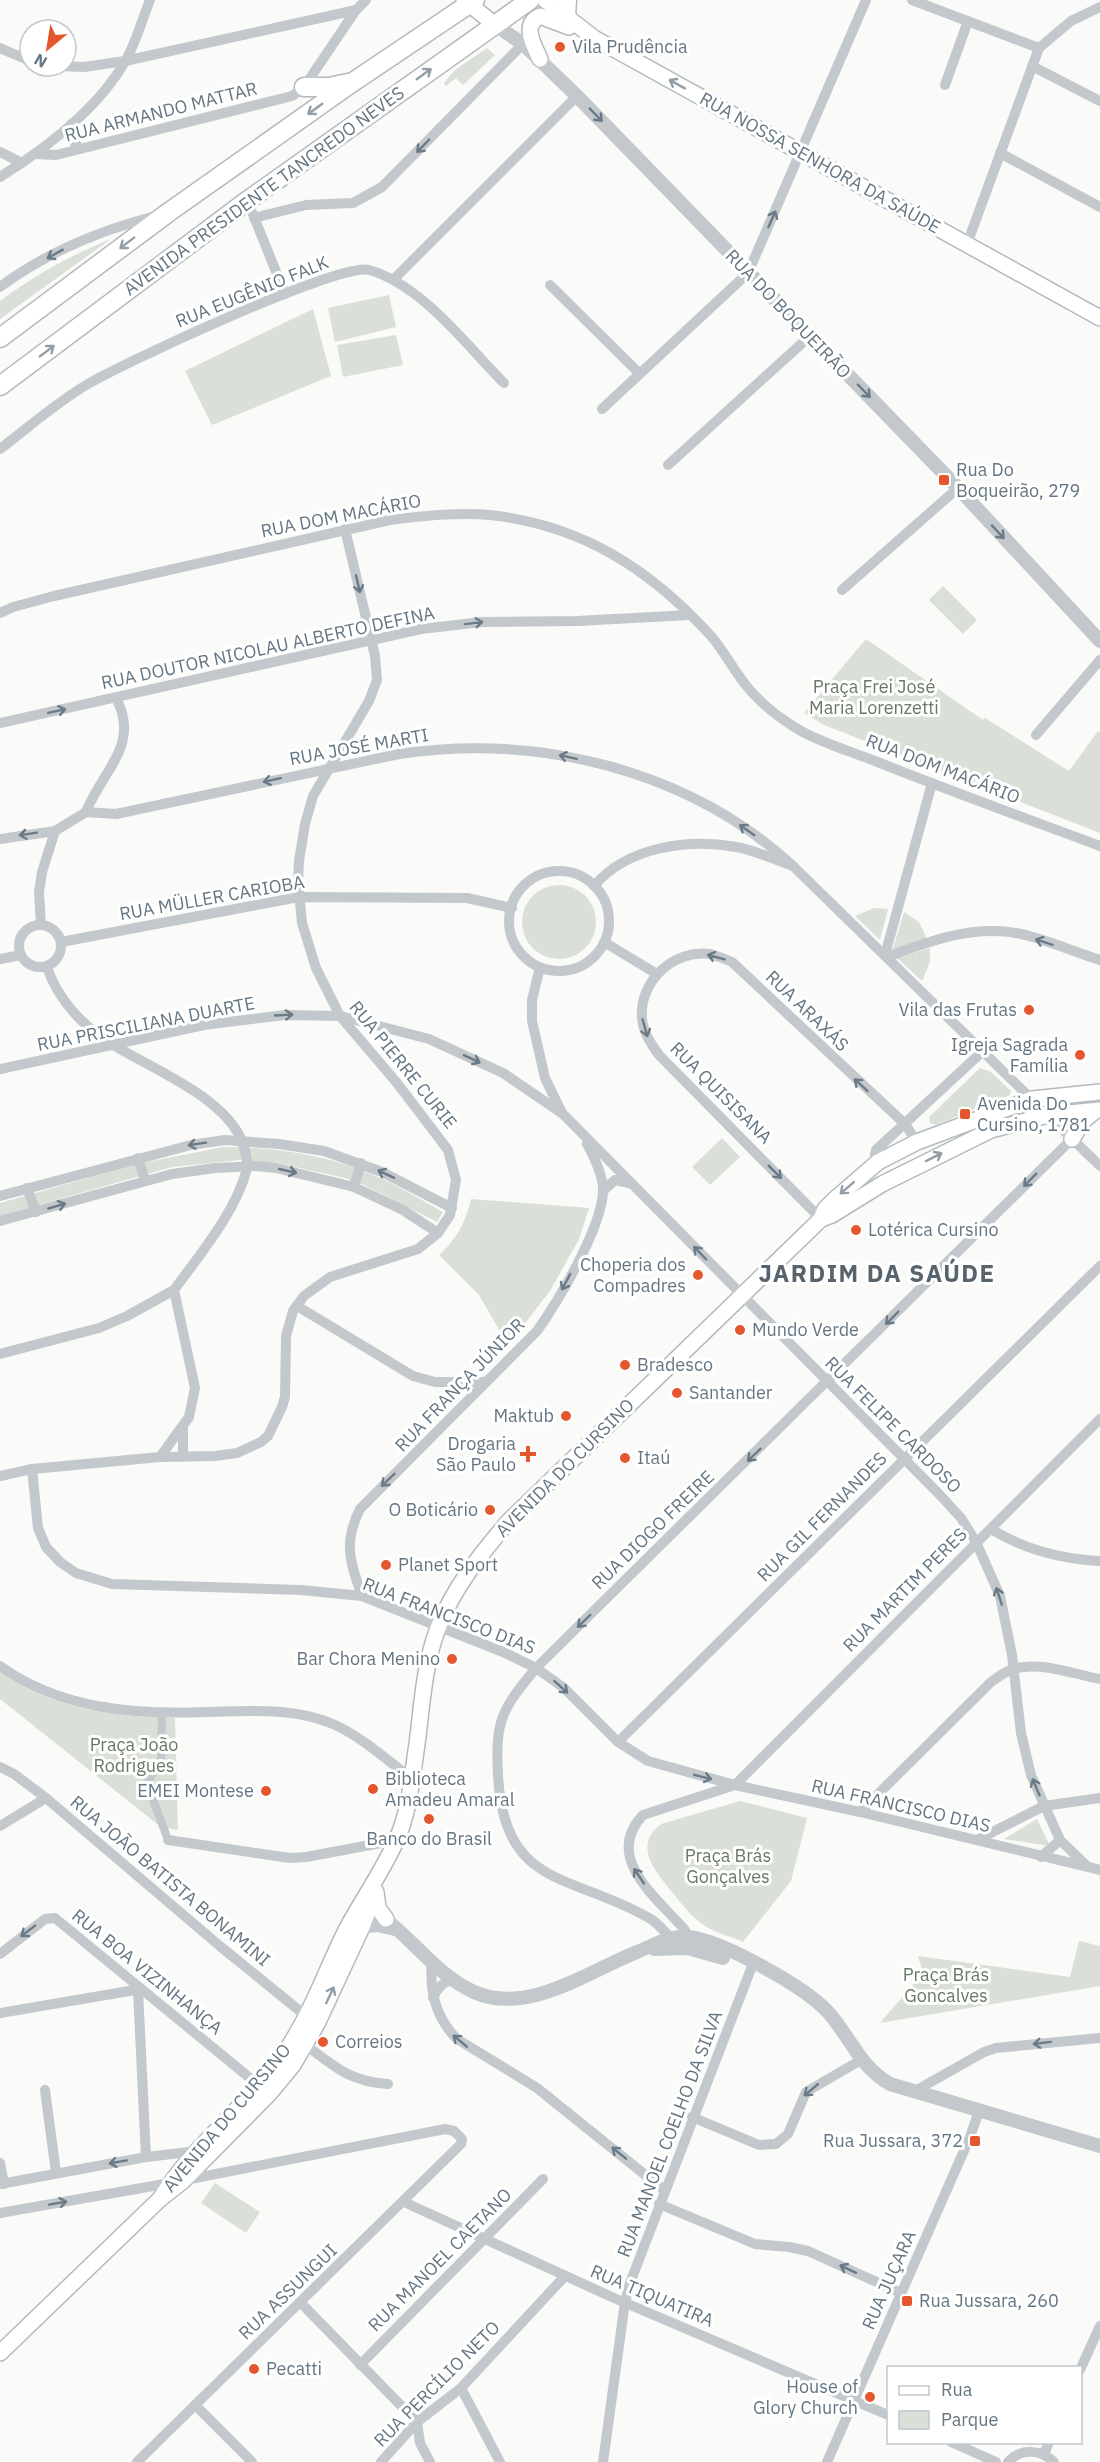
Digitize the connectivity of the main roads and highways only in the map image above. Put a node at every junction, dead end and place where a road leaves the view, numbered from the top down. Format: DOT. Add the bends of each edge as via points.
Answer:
graph roads {
  1 [pos="530,0"];
  2 [pos="545,0"];
  3 [pos="469,1"];
  4 [pos="567,9"];
  5 [pos="494,24"];
  6 [pos="594,38"];
  7 [pos="540,59"];
  8 [pos="353,82"];
  9 [pos="298,91"];
  10 [pos="1100,318"];
  11 [pos="0,338"];
  12 [pos="0,386"];
  13 [pos="1100,1092"];
  14 [pos="1098,1110"];
  15 [pos="1072,1139"];
  16 [pos="917,1142"];
  17 [pos="882,1184"];
  18 [pos="821,1219"];
  19 [pos="377,1884"];
  20 [pos="392,1924"];
  21 [pos="0,2353"];
  1 -- 5 [label="highway, AVENIDA PRESIDENTE TANCREDO NEVES"];
  2 -- 4 [label="main road, RUA NOSSA SENHORA DA SAÚDE"];
  3 -- 5 [label="main road, RUA DO BOQUEIRÃO"];
  3 -- 8 [label="highway, AVENIDA PRESIDENTE TANCREDO NEVES"];
  4 -- 6 [label="main road, RUA NOSSA SENHORA DA SAÚDE"];
  12 -- 5 [label="highway, AVENIDA PRESIDENTE TANCREDO NEVES, one-way"];
  6 -- 7 [label="main road" via="548,18 536,17 529,30"];
  10 -- 6 [label="main road, RUA NOSSA SENHORA DA SAÚDE, one-way"];
  8 -- 9 [label="highway"];
  8 -- 11 [label="highway, AVENIDA PRESIDENTE TANCREDO NEVES, one-way" via="168,212"];
  13 -- 16 [label="main road, AVENIDA DO CURSINO" via="1032,1099"];
  14 -- 15 [label="main road" via="1083,1121"];
  17 -- 14 [label="main road, AVENIDA DO CURSINO, one-way" via="992,1130 1048,1115"];
  16 -- 17 [label="main road" via="916,1153 896,1167"];
  16 -- 18 [label="main road, AVENIDA DO CURSINO, one-way" via="878,1162 834,1200"];
  17 -- 18 [label="main road, AVENIDA DO CURSINO"];
  18 -- 19 [label="main road, AVENIDA DO CURSINO" via="508,1522 459,1587 438,1628 404,1820"];
  19 -- 20 [label="main road" via="376,1903"];
  19 -- 21 [label="main road, AVENIDA DO CURSINO" via="300,2041 293,2065"];
}
